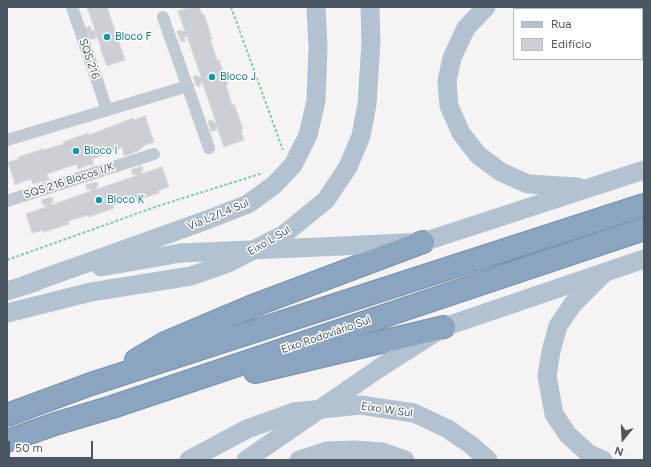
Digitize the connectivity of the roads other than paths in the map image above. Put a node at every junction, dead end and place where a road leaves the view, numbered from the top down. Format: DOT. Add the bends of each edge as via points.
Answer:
graph roads {
  1 [pos="72,7"];
  2 [pos="316,7"];
  3 [pos="370,7"];
  4 [pos="377,7"];
  5 [pos="486,7"];
  6 [pos="163,17"];
  7 [pos="371,42"];
  8 [pos="188,86"];
  9 [pos="107,110"];
  10 [pos="7,140"];
  11 [pos="209,148"];
  12 [pos="154,154"];
  13 [pos="644,170"];
  14 [pos="588,188"];
  15 [pos="7,201"];
  16 [pos="644,205"];
  17 [pos="644,229"];
  18 [pos="423,242"];
  19 [pos="644,259"];
  20 [pos="606,271"];
  21 [pos="25,285"];
  22 [pos="7,291"];
  23 [pos="7,313"];
  24 [pos="444,326"];
  25 [pos="92,384"];
  26 [pos="112,407"];
  27 [pos="7,415"];
  28 [pos="7,441"];
  29 [pos="189,460"];
  30 [pos="246,460"];
  31 [pos="299,460"];
  32 [pos="406,460"];
  33 [pos="488,460"];
  34 [pos="603,460"];
  1 -- 9 [label="street, SQS 216"];
  2 -- 21 [label="main road, Via L2/L4 Sul" via="316,101 308,135 293,164 274,185 248,204"];
  3 -- 7 [label="main road, Eixo L Sul"];
  4 -- 7 [label="main road"];
  5 -- 14 [label="main road" via="466,28 452,58 447,80 449,106 461,134 478,155 501,172 528,184"];
  6 -- 8 [label="street"];
  7 -- 23 [label="main road, Eixo L Sul" via="367,104 360,136 348,166 326,200 283,235 228,263 191,276 91,292"];
  8 -- 9 [label="street"];
  8 -- 11 [label="street"];
  9 -- 10 [label="street"];
  12 -- 15 [label="street, SQS 216 Blocos I/K"];
  13 -- 14 [label="main road"];
  14 -- 18 [label="main road"];
  16 -- 25 [label="highway"];
  17 -- 26 [label="highway, Eixo Rodoviário Sul"];
  18 -- 21 [label="main road, bridge" via="181,252"];
  18 -- 25 [label="highway" via="236,313 165,343"];
  19 -- 20 [label="main road, Eixo W Sul"];
  20 -- 24 [label="main road, Eixo W Sul"];
  20 -- 34 [label="main road" via="572,306 558,326 547,376 554,414 568,436 590,454"];
  21 -- 22 [label="main road"];
  24 -- 26 [label="highway"];
  24 -- 30 [label="main road, Eixo W Sul, bridge"];
  25 -- 27 [label="highway"];
  26 -- 28 [label="highway, Eixo Rodoviário Sul"];
  29 -- 33 [label="main road, Eixo W Sul" via="247,429 294,412 360,405 414,413 448,429"];
  31 -- 32 [label="main road" via="327,450 382,452"];
}
